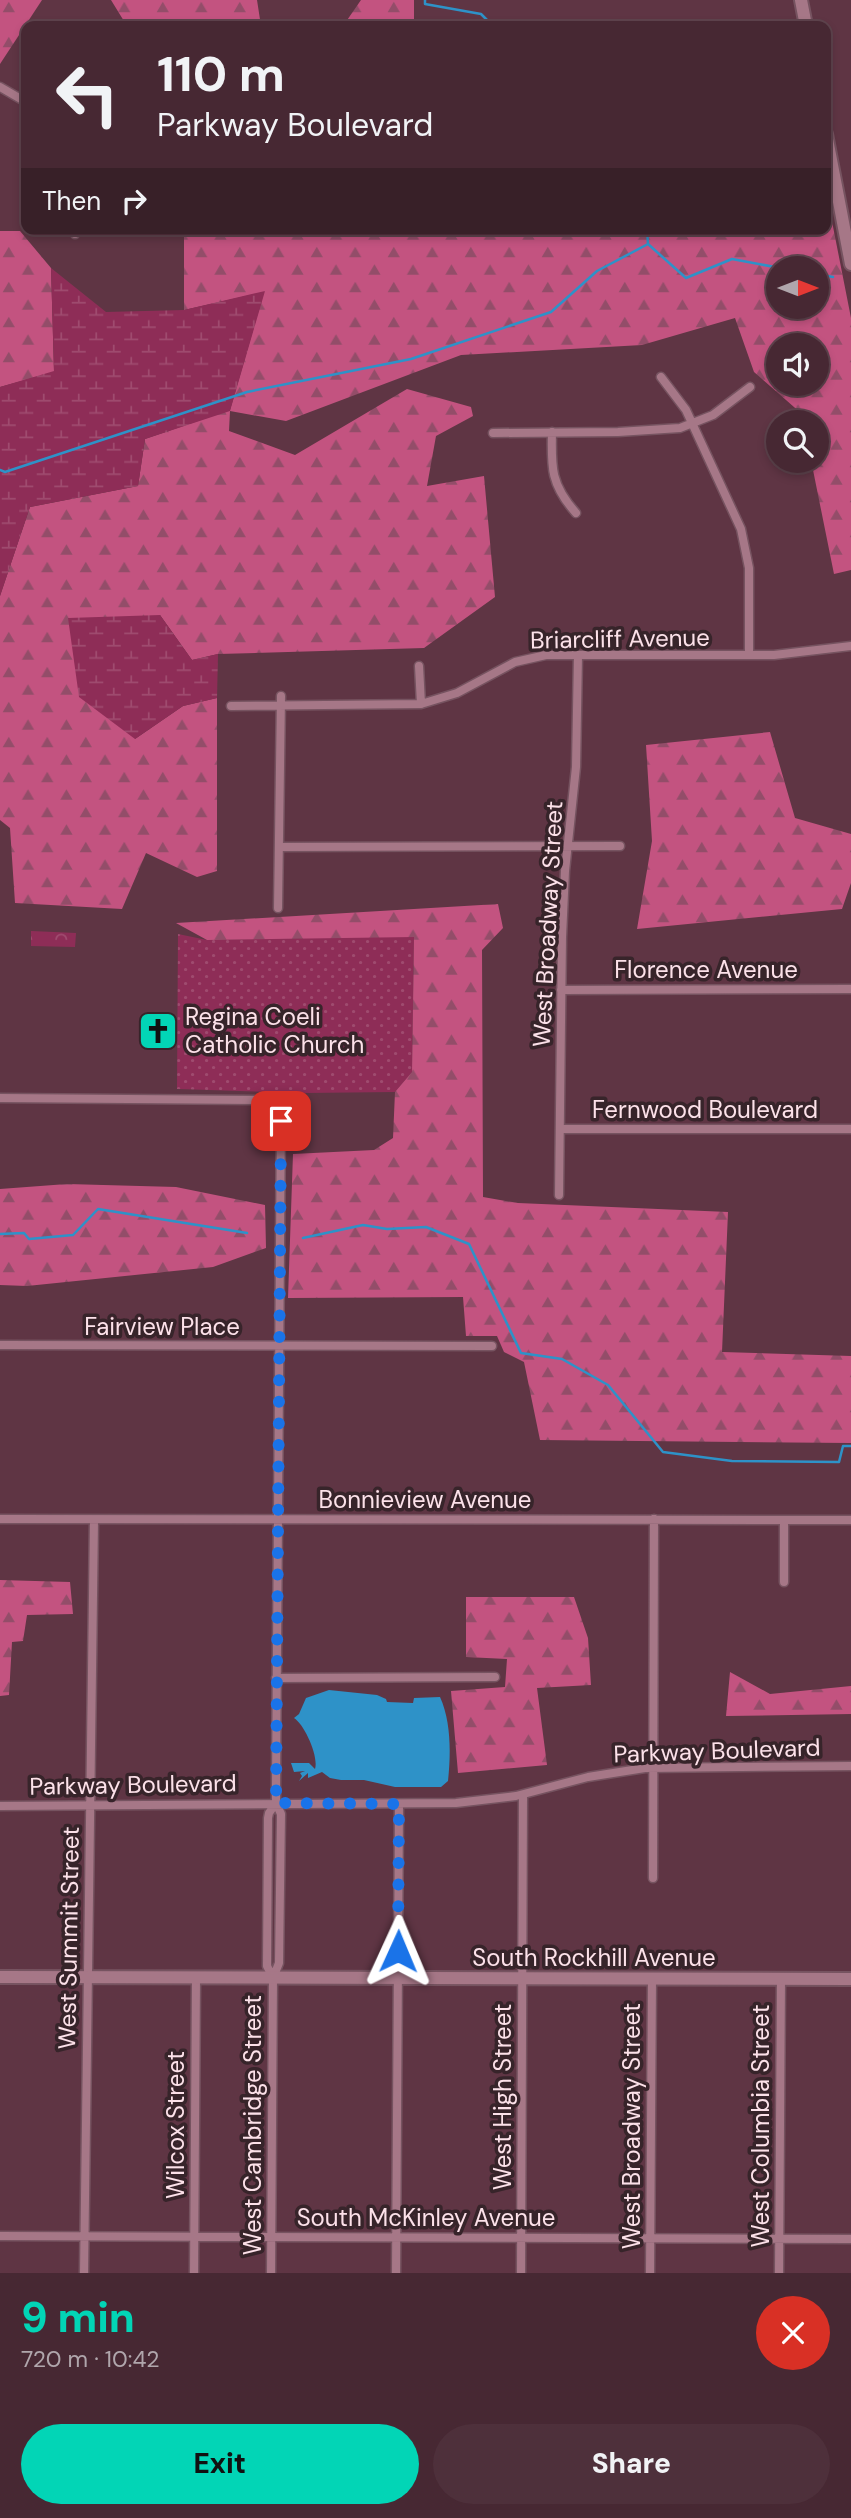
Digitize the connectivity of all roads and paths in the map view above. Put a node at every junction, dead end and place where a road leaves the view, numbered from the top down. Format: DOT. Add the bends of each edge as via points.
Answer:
graph roads {
  1 [pos="801,0"];
  2 [pos="805,21"];
  3 [pos="0,87"];
  4 [pos="21,99"];
  5 [pos="831,160"];
  6 [pos="851,264"];
  7 [pos="661,377"];
  8 [pos="750,387"];
  9 [pos="693,424"];
  10 [pos="552,432"];
  11 [pos="493,433"];
  12 [pos="576,513"];
  13 [pos="851,646"];
  14 [pos="578,655"];
  15 [pos="749,655"];
  16 [pos="419,666"];
  17 [pos="281,696"];
  18 [pos="421,704"];
  19 [pos="231,706"];
  20 [pos="280,706"];
  21 [pos="568,846"];
  22 [pos="620,846"];
  23 [pos="279,847"];
  24 [pos="278,908"];
  25 [pos="851,989"];
  26 [pos="561,990"];
  27 [pos="0,1098"];
  28 [pos="559,1129"];
  29 [pos="851,1129"];
  30 [pos="559,1195"];
  31 [pos="0,1345"];
  32 [pos="278,1346"];
  33 [pos="492,1346"];
  34 [pos="0,1519"];
  35 [pos="277,1519"];
  36 [pos="654,1519"];
  37 [pos="94,1520"];
  38 [pos="784,1520"];
  39 [pos="851,1520"];
  40 [pos="785,1582"];
  41 [pos="495,1677"];
  42 [pos="276,1678"];
  43 [pos="851,1766"];
  44 [pos="654,1768"];
  45 [pos="523,1795"];
  46 [pos="276,1803"];
  47 [pos="399,1804"];
  48 [pos="0,1806"];
  49 [pos="90,1806"];
  50 [pos="653,1878"];
  51 [pos="0,1977"];
  52 [pos="87,1978"];
  53 [pos="196,1978"];
  54 [pos="273,1978"];
  55 [pos="398,1978"];
  56 [pos="523,1978"];
  57 [pos="652,1979"];
  58 [pos="781,1979"];
  59 [pos="851,1979"];
  60 [pos="0,2236"];
  61 [pos="84,2236"];
  62 [pos="195,2237"];
  63 [pos="271,2237"];
  64 [pos="396,2237"];
  65 [pos="522,2237"];
  66 [pos="650,2238"];
  67 [pos="779,2239"];
  68 [pos="851,2239"];
  69 [pos="84,2273"];
  70 [pos="194,2273"];
  71 [pos="271,2273"];
  72 [pos="396,2273"];
  73 [pos="522,2273"];
  74 [pos="650,2273"];
  75 [pos="779,2273"];
  1 -- 2 [label="street"];
  3 -- 4 [label="street"];
  5 -- 6 [label="street"];
  7 -- 9 [label="street"];
  8 -- 9 [label="street"];
  9 -- 10 [label="street" via="664,431"];
  9 -- 15 [label="street" via="744,540"];
  10 -- 11 [label="street"];
  10 -- 12 [label="street" via="554,480"];
  13 -- 15 [label="street, Briarcliff Avenue"];
  14 -- 15 [label="street, Briarcliff Avenue"];
  14 -- 18 [label="street, Briarcliff Avenue" via="521,660 457,693"];
  14 -- 21 [label="street, West Broadway Street" via="576,766"];
  16 -- 18 [label="street"];
  17 -- 20 [label="street"];
  18 -- 20 [label="street, Briarcliff Avenue"];
  19 -- 20 [label="street, Briarcliff Avenue"];
  20 -- 23 [label="street"];
  21 -- 22 [label="street"];
  21 -- 23 [label="street"];
  21 -- 26 [label="street, West Broadway Street"];
  23 -- 24 [label="street"];
  25 -- 26 [label="street, Florence Avenue"];
  26 -- 28 [label="street, West Broadway Street"];
  27 -- 32 [label="street, West Cambridge Street" via="265,1100 278,1104"];
  28 -- 29 [label="street, Fernwood Boulevard"];
  28 -- 30 [label="street, West Broadway Street"];
  31 -- 32 [label="street, Fairview Place"];
  32 -- 33 [label="street, Fairview Place"];
  32 -- 35 [label="street, West Cambridge Street"];
  34 -- 37 [label="street, Bonnieview Avenue"];
  35 -- 36 [label="street, Bonnieview Avenue"];
  35 -- 37 [label="street, Bonnieview Avenue"];
  35 -- 42 [label="street, West Cambridge Street"];
  36 -- 38 [label="street, Bonnieview Avenue"];
  36 -- 44 [label="street"];
  37 -- 49 [label="street, West Summit Street"];
  38 -- 39 [label="street, Bonnieview Avenue"];
  38 -- 40 [label="street"];
  41 -- 42 [label="street"];
  42 -- 46 [label="street, West Cambridge Street"];
  43 -- 44 [label="street, Parkway Boulevard"];
  44 -- 45 [label="street, Parkway Boulevard" via="606,1773"];
  44 -- 50 [label="street"];
  45 -- 47 [label="street, Parkway Boulevard"];
  45 -- 56 [label="street, West High Street"];
  46 -- 47 [label="street, Parkway Boulevard"];
  46 -- 49 [label="street, Parkway Boulevard"];
  46 -- 54 [label="street, West Cambridge Street" via="281,1814 279,1963"];
  47 -- 55 [label="street"];
  48 -- 49 [label="street, Parkway Boulevard"];
  49 -- 52 [label="street, West Summit Street"];
  51 -- 52 [label="street, South Rockhill Avenue"];
  52 -- 53 [label="street, South Rockhill Avenue"];
  52 -- 61 [label="street, West Summit Street"];
  53 -- 54 [label="street, South Rockhill Avenue"];
  53 -- 62 [label="street, Wilcox Street"];
  54 -- 55 [label="street, South Rockhill Avenue"];
  54 -- 63 [label="street, West Cambridge Street"];
  55 -- 56 [label="street, South Rockhill Avenue"];
  55 -- 64 [label="street"];
  56 -- 57 [label="street, South Rockhill Avenue"];
  56 -- 65 [label="street, West High Street"];
  57 -- 58 [label="street, South Rockhill Avenue"];
  57 -- 66 [label="street, West Broadway Street"];
  58 -- 59 [label="street, South Rockhill Avenue"];
  58 -- 67 [label="street, West Columbia Street"];
  60 -- 61 [label="street, South McKinley Avenue"];
  61 -- 62 [label="street, South McKinley Avenue"];
  61 -- 69 [label="street, West Summit Street"];
  62 -- 63 [label="street, South McKinley Avenue"];
  62 -- 70 [label="street, Wilcox Street"];
  63 -- 64 [label="street, South McKinley Avenue"];
  63 -- 71 [label="street, West Cambridge Street"];
  64 -- 65 [label="street, South McKinley Avenue"];
  64 -- 72 [label="street"];
  65 -- 66 [label="street, South McKinley Avenue"];
  65 -- 73 [label="street, West High Street"];
  66 -- 67 [label="street, South McKinley Avenue"];
  66 -- 74 [label="street, West Broadway Street"];
  67 -- 68 [label="street, South McKinley Avenue"];
  67 -- 75 [label="street, West Columbia Street"];
}
